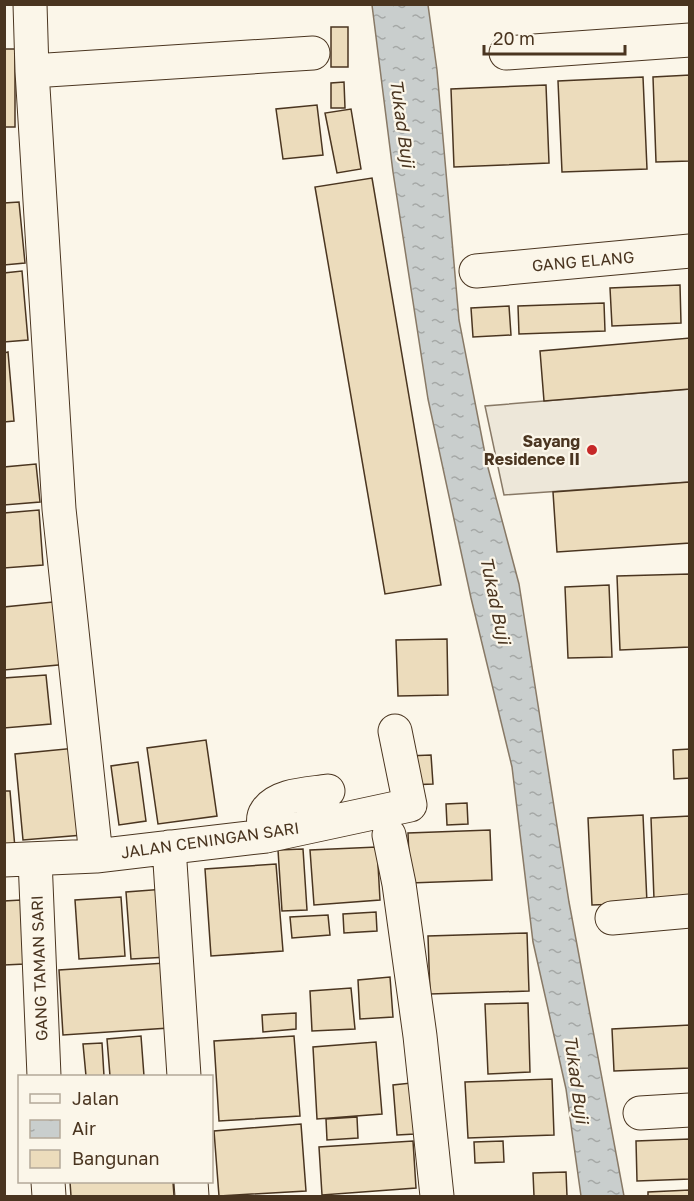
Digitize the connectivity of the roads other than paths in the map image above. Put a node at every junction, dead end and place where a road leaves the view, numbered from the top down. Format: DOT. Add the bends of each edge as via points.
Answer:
graph roads {
  1 [pos="30,4"];
  2 [pos="690,40"];
  3 [pos="314,53"];
  4 [pos="506,53"];
  5 [pos="32,70"];
  6 [pos="690,251"];
  7 [pos="476,271"];
  8 [pos="395,731"];
  9 [pos="328,791"];
  10 [pos="389,835"];
  11 [pos="266,836"];
  12 [pos="169,847"];
  13 [pos="96,856"];
  14 [pos="20,860"];
  15 [pos="690,911"];
  16 [pos="612,918"];
  17 [pos="44,1075"];
  18 [pos="184,1075"];
  19 [pos="690,1110"];
  20 [pos="640,1113"];
  21 [pos="437,1197"];
  1 -- 5 [label="street"];
  2 -- 4 [label="street"];
  3 -- 5 [label="street"];
  5 -- 13 [label="street" via="59,509"];
  6 -- 7 [label="street, GANG ELANG"];
  8 -- 11 [label="street, JALAN CENINGAN SARI" via="410,805"];
  9 -- 11 [label="street" via="290,796 274,805 263,822"];
  10 -- 21 [label="street" via="419,1024"];
  11 -- 12 [label="street, JALAN CENINGAN SARI"];
  12 -- 13 [label="street, JALAN CENINGAN SARI"];
  12 -- 18 [label="street"];
  13 -- 14 [label="street, JALAN CENINGAN SARI"];
  14 -- 17 [label="street, GANG TAMAN SARI"];
  15 -- 16 [label="street"];
  19 -- 20 [label="street"];
}
